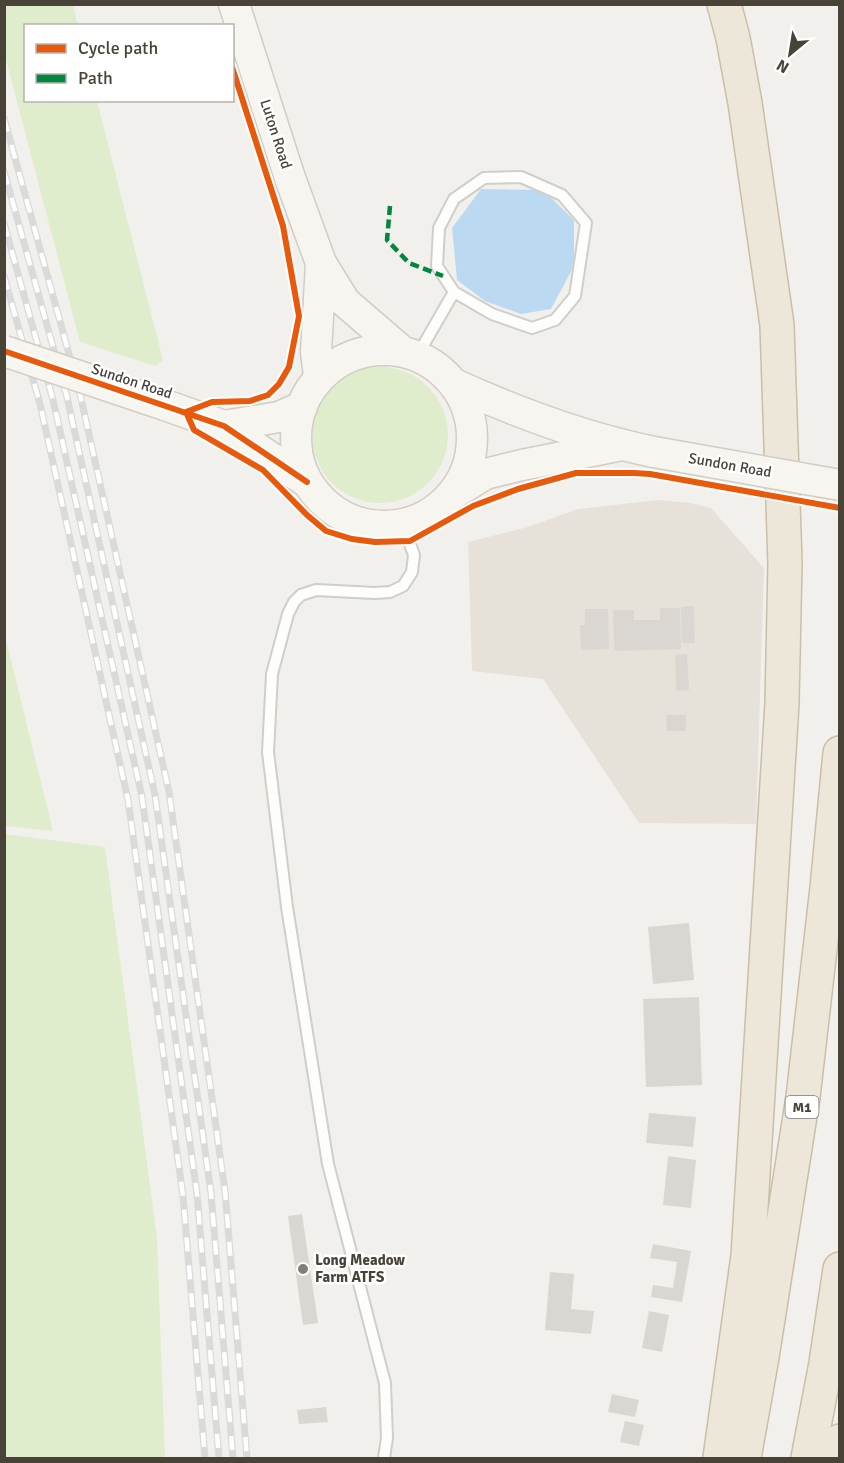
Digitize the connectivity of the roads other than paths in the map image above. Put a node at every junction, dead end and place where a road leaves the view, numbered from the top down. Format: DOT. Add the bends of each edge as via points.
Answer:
graph roads {
  1 [pos="234,4"];
  2 [pos="724,4"];
  3 [pos="321,263"];
  4 [pos="454,292"];
  5 [pos="4,351"];
  6 [pos="410,354"];
  7 [pos="319,376"];
  8 [pos="454,384"];
  9 [pos="302,406"];
  10 [pos="224,426"];
  11 [pos="620,445"];
  12 [pos="307,482"];
  13 [pos="840,485"];
  14 [pos="453,494"];
  15 [pos="403,525"];
  16 [pos="840,753"];
  17 [pos="840,1269"];
  18 [pos="840,1441"];
  19 [pos="384,1458"];
  20 [pos="720,1458"];
  21 [pos="744,1458"];
  22 [pos="808,1458"];
  23 [pos="836,1458"];
  1 -- 3 [label="main road, Luton Road"];
  2 -- 20 [label="highway" via="745,103 777,325 785,563 782,715 748,1256"];
  3 -- 6 [label="main road, Luton Road" via="345,302"];
  3 -- 7 [label="main road, Luton Road" via="316,352"];
  4 -- 4 [label="lane" via="436,266 439,228 454,199 483,178 521,177 531,181 561,195 586,224 575,296 555,320 532,328 492,314"];
  4 -- 6 [label="lane"];
  5 -- 10 [label="main road, Sundon Road, bridge"];
  6 -- 7 [label="main road" via="372,351 352,356"];
  6 -- 8 [label="main road" via="431,363"];
  7 -- 9 [label="main road"];
  8 -- 11 [label="main road, Sundon Road" via="504,407"];
  8 -- 14 [label="main road" via="468,411 472,441 466,471"];
  9 -- 10 [label="main road, Sundon Road" via="279,417"];
  9 -- 12 [label="main road" via="295,443"];
  10 -- 12 [label="main road, Sundon Road"];
  11 -- 13 [label="main road, Sundon Road, bridge"];
  11 -- 14 [label="main road, Sundon Road" via="485,474"];
  12 -- 15 [label="main road" via="327,506 353,521 372,526"];
  14 -- 15 [label="main road" via="431,513"];
  15 -- 19 [label="lane" via="414,555 412,572 403,586 374,593 316,590 294,602 272,674 268,752 287,908 328,1164 385,1383"];
  16 -- 21 [label="highway, M1" via="803,1097"];
  17 -- 22 [label="highway"];
  18 -- 23 [label="highway"];
}
